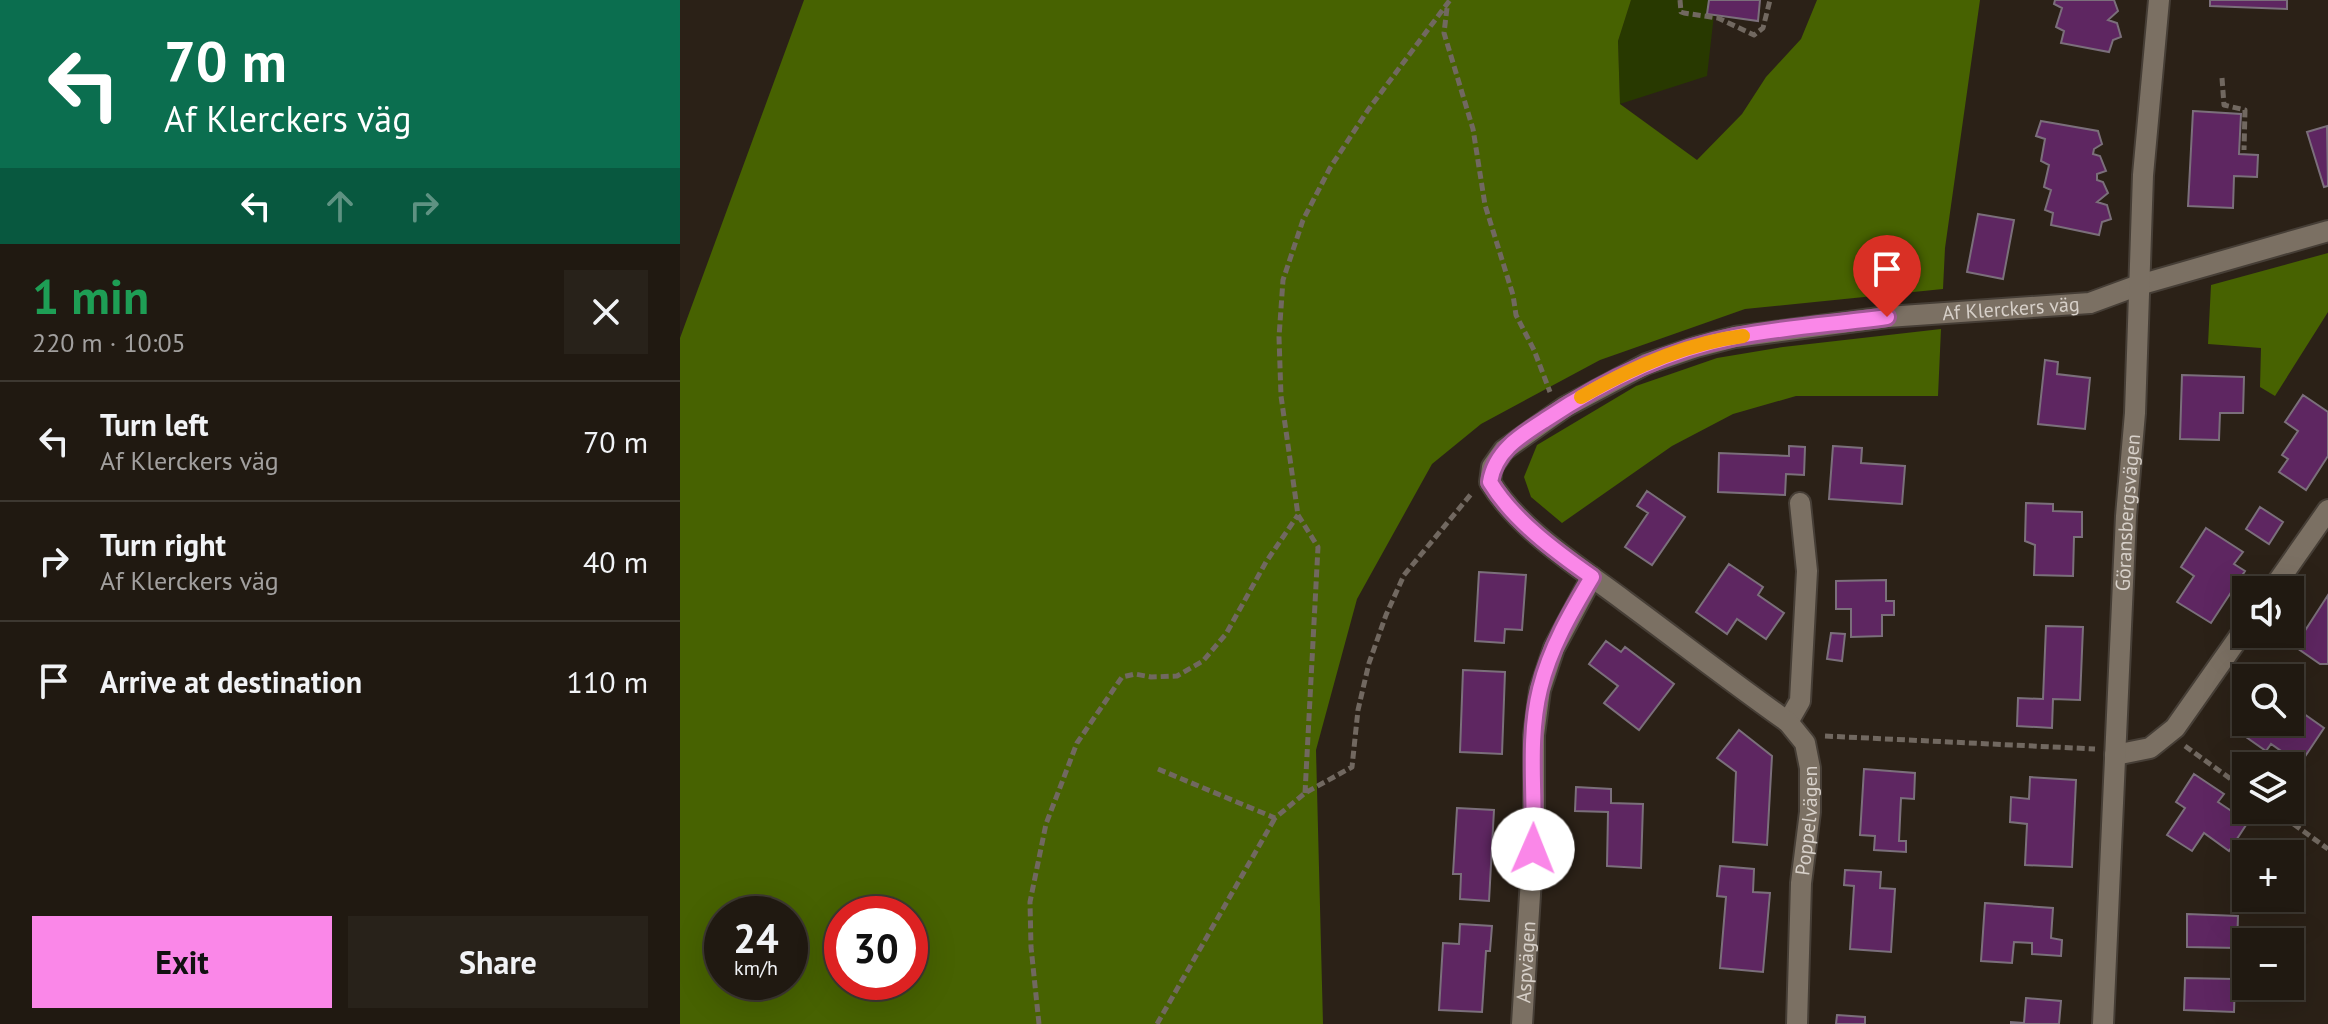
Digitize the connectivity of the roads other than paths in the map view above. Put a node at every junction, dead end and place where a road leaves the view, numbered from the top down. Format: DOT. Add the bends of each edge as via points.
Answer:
graph roads {
  1 [pos="2159,0"];
  2 [pos="2328,231"];
  3 [pos="2139,285"];
  4 [pos="1800,503"];
  5 [pos="2328,510"];
  6 [pos="2282,576"];
  7 [pos="1592,577"];
  8 [pos="2232,647"];
  9 [pos="1788,722"];
  10 [pos="2116,753"];
  11 [pos="1522,1024"];
  12 [pos="1797,1024"];
  13 [pos="2103,1024"];
  1 -- 3 [label="street, Göransbergsvägen"];
  2 -- 3 [label="street, Af Klerckers väg"];
  3 -- 7 [label="street, Af Klerckers väg" via="2090,303 1887,317 1735,337 1646,364 1596,388 1504,450 1492,467 1490,482 1521,520"];
  3 -- 10 [label="street, Göransbergsvägen"];
  4 -- 9 [label="street" via="1807,571 1800,701"];
  5 -- 6 [label="street"];
  7 -- 9 [label="street, Poppelvägen"];
  7 -- 11 [label="street, Aspvägen" via="1554,648 1540,690"];
  8 -- 10 [label="street" via="2175,728 2150,748"];
  9 -- 12 [label="street, Poppelvägen" via="1805,743 1810,768"];
  10 -- 13 [label="street, Göransbergsvägen"];
}
